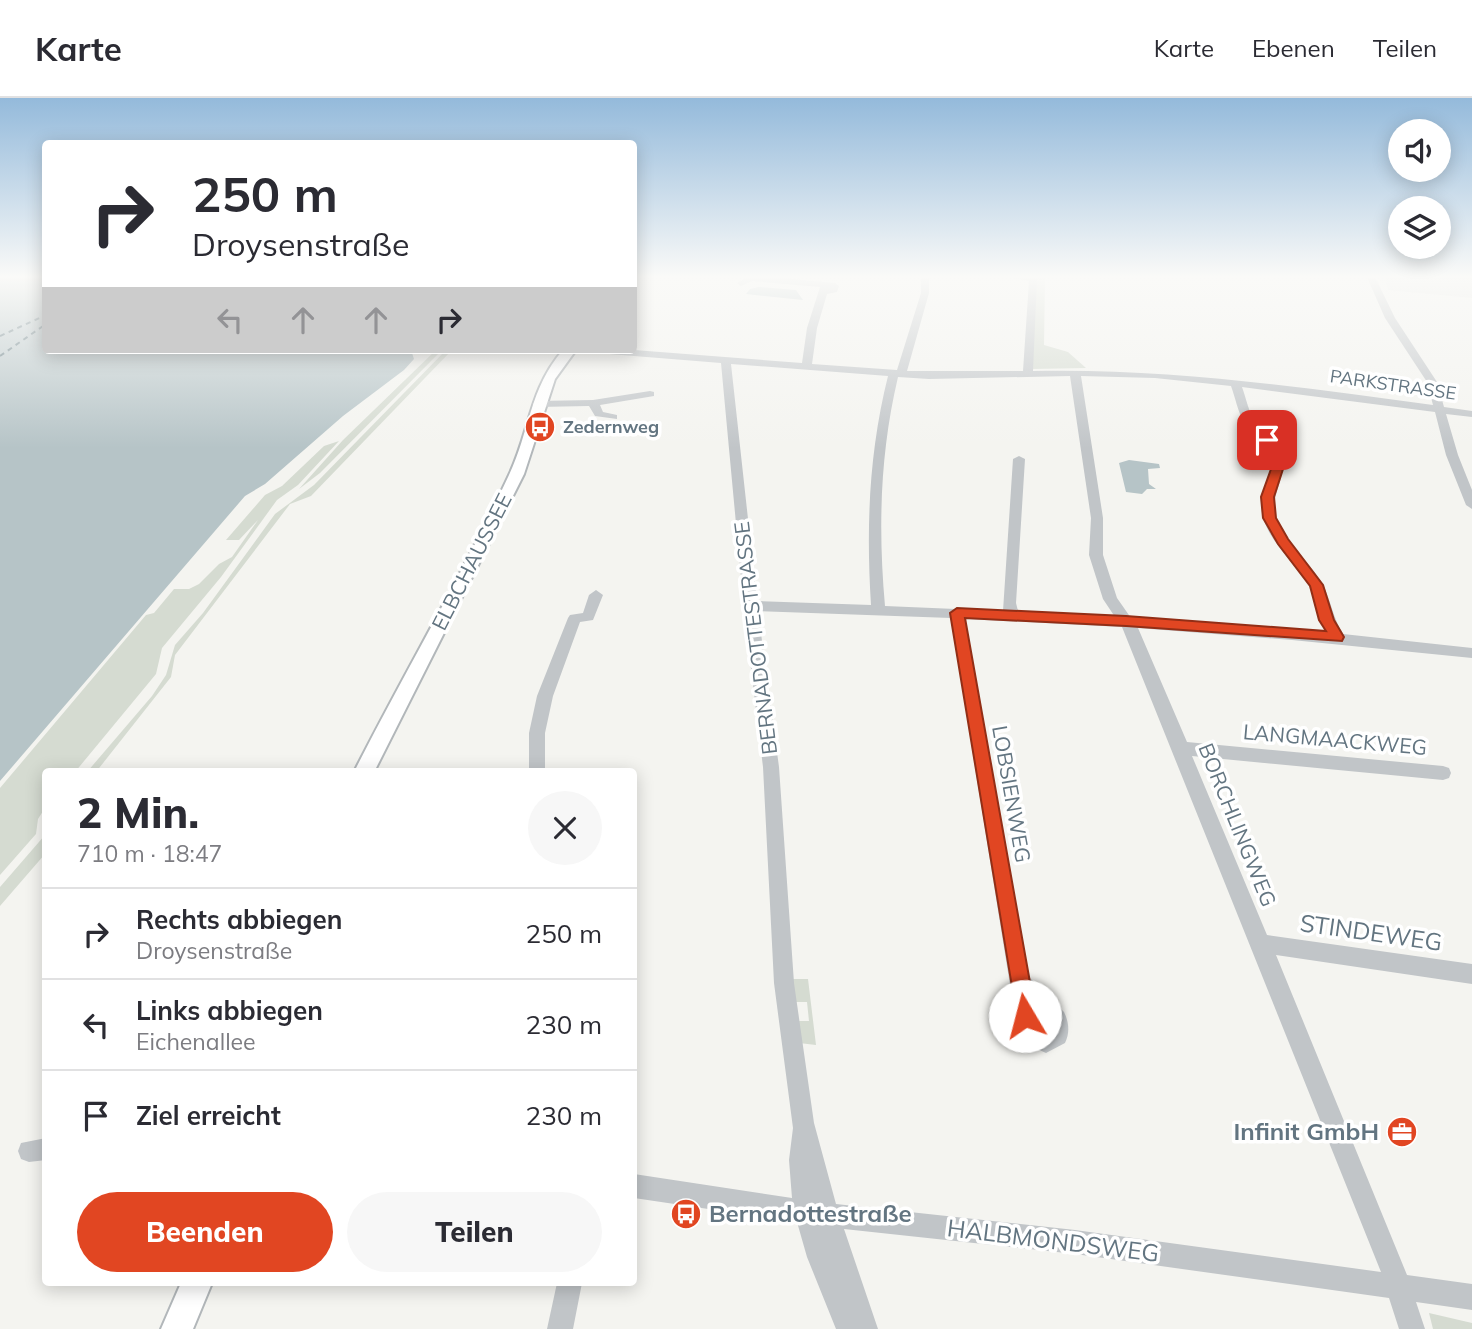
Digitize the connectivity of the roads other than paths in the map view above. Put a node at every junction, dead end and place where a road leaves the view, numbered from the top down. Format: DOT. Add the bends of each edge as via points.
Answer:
graph roads {
  1 [pos="811,332"];
  2 [pos="911,332"];
  3 [pos="1030,332"];
  4 [pos="1400,332"];
  5 [pos="567,354"];
  6 [pos="637,354"];
  7 [pos="726,362"];
  8 [pos="806,367"];
  9 [pos="1075,373"];
  10 [pos="897,374"];
  11 [pos="1028,375"];
  12 [pos="1235,383"];
  13 [pos="650,394"];
  14 [pos="593,403"];
  15 [pos="537,404"];
  16 [pos="1441,410"];
  17 [pos="1472,414"];
  18 [pos="613,417"];
  19 [pos="1019,459"];
  20 [pos="1472,505"];
  21 [pos="596,596"];
  22 [pos="751,606"];
  23 [pos="878,610"];
  24 [pos="957,613"];
  25 [pos="1012,614"];
  26 [pos="1126,621"];
  27 [pos="1337,637"];
  28 [pos="1472,653"];
  29 [pos="1181,748"];
  30 [pos="366,768"];
  31 [pos="537,768"];
  32 [pos="1443,773"];
  33 [pos="1262,944"];
  34 [pos="1472,974"];
  35 [pos="1021,984"];
  36 [pos="637,1186"];
  37 [pos="815,1213"];
  38 [pos="181,1286"];
  39 [pos="196,1286"];
  40 [pos="568,1286"];
  41 [pos="1399,1286"];
  42 [pos="1472,1297"];
  43 [pos="169,1329"];
  44 [pos="177,1329"];
  45 [pos="560,1329"];
  46 [pos="849,1329"];
  47 [pos="865,1329"];
  48 [pos="1412,1329"];
  1 -- 8 [label="street"];
  2 -- 10 [label="street"];
  3 -- 11 [label="street"];
  4 -- 16 [label="street" via="1428,374"];
  5 -- 15 [label="main road, ELBCHAUSSEE" via="549,375"];
  6 -- 7 [label="street, PARKSTRASSE"];
  7 -- 8 [label="street, PARKSTRASSE"];
  7 -- 22 [label="street, BERNADOTTESTRASSE"];
  8 -- 10 [label="street, PARKSTRASSE"];
  9 -- 11 [label="street, PARKSTRASSE"];
  9 -- 12 [label="street, PARKSTRASSE" via="1135,373"];
  9 -- 26 [label="street, BORCHLINGWEG" via="1097,517 1096,555 1110,599"];
  10 -- 11 [label="street, PARKSTRASSE"];
  10 -- 23 [label="street" via="884,410 875,468"];
  12 -- 16 [label="street, PARKSTRASSE"];
  12 -- 27 [label="street" via="1249,422 1267,440 1276,461 1276,478 1267,497 1269,518 1316,585"];
  13 -- 14 [label="street"];
  14 -- 15 [label="street"];
  14 -- 18 [label="street" via="599,414"];
  15 -- 30 [label="main road, ELBCHAUSSEE" via="517,474"];
  16 -- 17 [label="street, PARKSTRASSE"];
  16 -- 20 [label="street"];
  19 -- 25 [label="street"];
  21 -- 31 [label="street" via="588,617 575,618 545,696 537,733"];
  22 -- 23 [label="street"];
  22 -- 37 [label="street, BERNADOTTESTRASSE" via="771,767 784,984"];
  23 -- 24 [label="street"];
  24 -- 25 [label="street"];
  24 -- 35 [label="street, LOBSIENWEG"];
  25 -- 26 [label="street"];
  26 -- 27 [label="street"];
  26 -- 29 [label="street, BORCHLINGWEG"];
  27 -- 28 [label="street"];
  29 -- 32 [label="street, LANGMAACKWEG"];
  29 -- 33 [label="street, BORCHLINGWEG"];
  33 -- 34 [label="street, STINDEWEG"];
  33 -- 41 [label="street, BORCHLINGWEG"];
  36 -- 37 [label="street, HALBMONDSWEG"];
  37 -- 41 [label="street, HALBMONDSWEG"];
  37 -- 46 [label="street, BERNADOTTESTRASSE" via="828,1280"];
  37 -- 47 [label="street, BERNADOTTESTRASSE"];
  38 -- 43 [label="main road"];
  39 -- 44 [label="main road"];
  40 -- 45 [label="street"];
  41 -- 42 [label="street, HALBMONDSWEG"];
  41 -- 48 [label="street, BORCHLINGWEG"];
}
